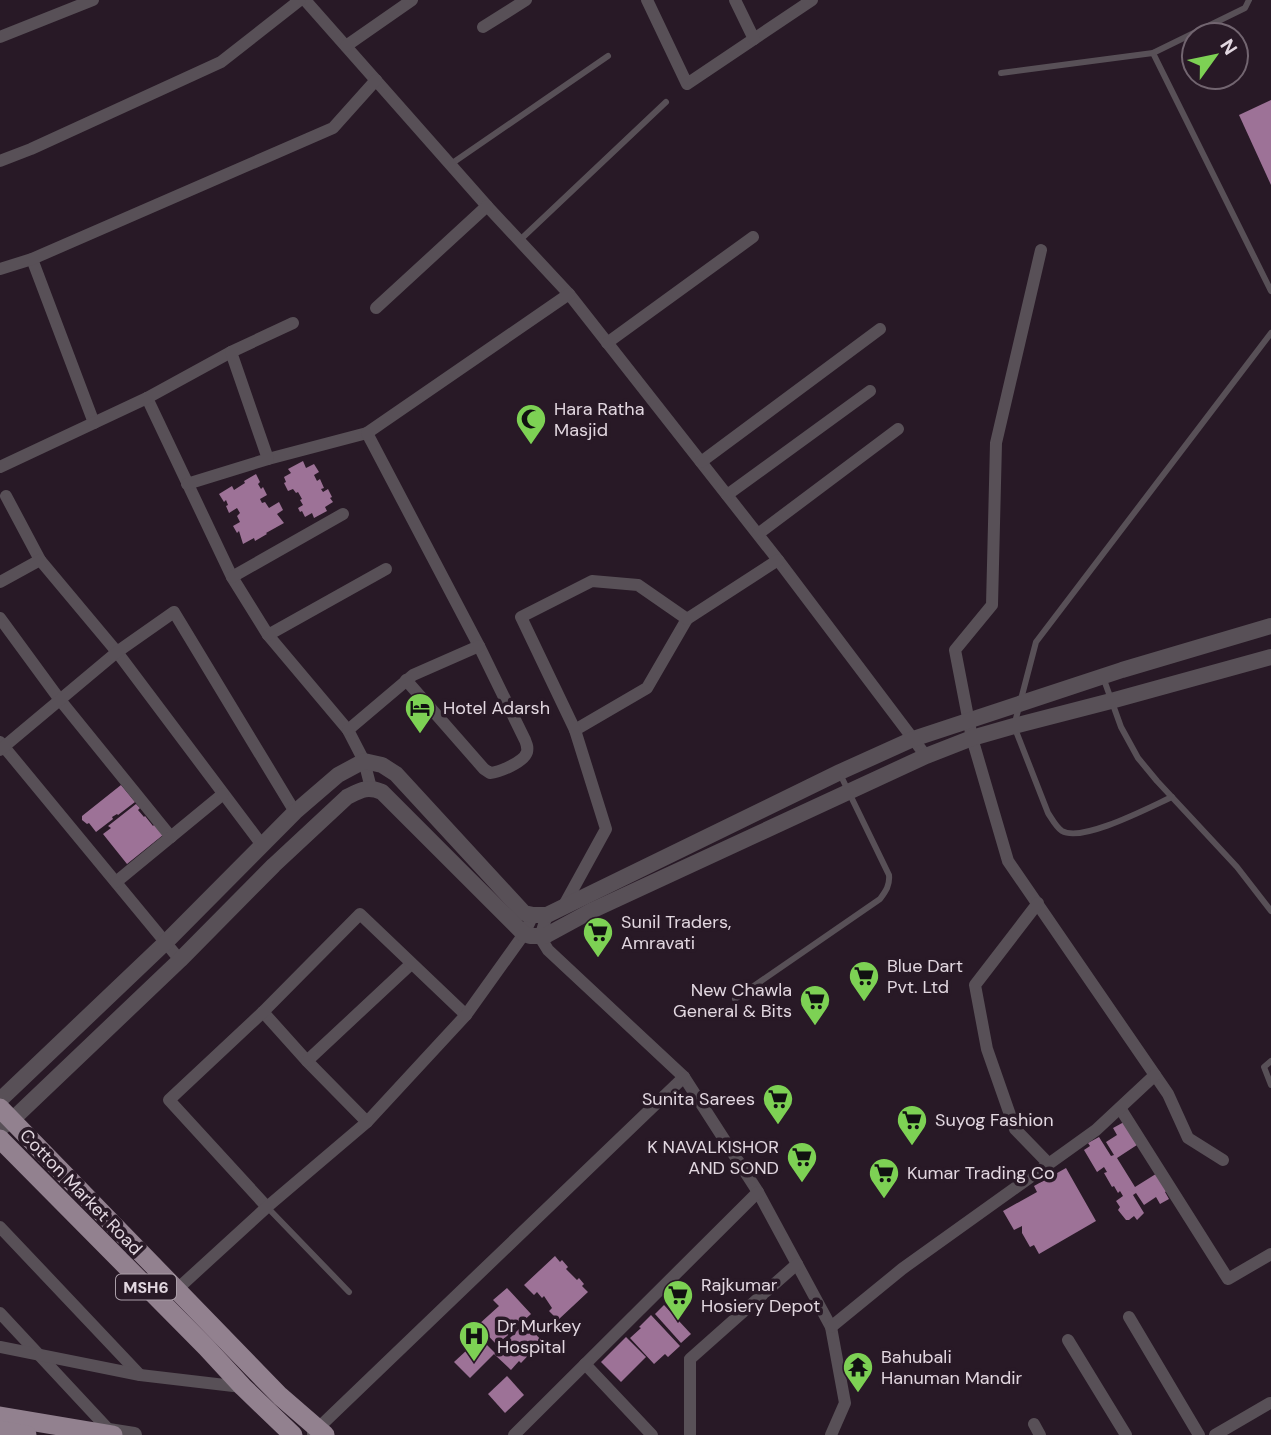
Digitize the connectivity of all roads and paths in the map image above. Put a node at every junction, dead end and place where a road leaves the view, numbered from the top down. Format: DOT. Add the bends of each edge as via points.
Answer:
graph roads {
  1 [pos="93,0"];
  2 [pos="302,0"];
  3 [pos="412,0"];
  4 [pos="526,0"];
  5 [pos="648,0"];
  6 [pos="734,0"];
  7 [pos="813,0"];
  8 [pos="1249,0"];
  9 [pos="483,27"];
  10 [pos="0,37"];
  11 [pos="754,39"];
  12 [pos="346,46"];
  13 [pos="1153,53"];
  14 [pos="608,56"];
  15 [pos="1001,73"];
  16 [pos="376,80"];
  17 [pos="666,102"];
  18 [pos="0,161"];
  19 [pos="451,165"];
  20 [pos="486,206"];
  21 [pos="753,237"];
  22 [pos="519,241"];
  23 [pos="1041,250"];
  24 [pos="32,259"];
  25 [pos="0,269"];
  26 [pos="1271,291"];
  27 [pos="569,294"];
  28 [pos="376,308"];
  29 [pos="293,323"];
  30 [pos="880,329"];
  31 [pos="1271,333"];
  32 [pos="607,343"];
  33 [pos="231,352"];
  34 [pos="870,391"];
  35 [pos="148,398"];
  36 [pos="94,422"];
  37 [pos="898,429"];
  38 [pos="368,433"];
  39 [pos="268,459"];
  40 [pos="701,462"];
  41 [pos="0,467"];
  42 [pos="187,484"];
  43 [pos="727,495"];
  44 [pos="6,496"];
  45 [pos="342,514"];
  46 [pos="758,534"];
  47 [pos="778,559"];
  48 [pos="40,561"];
  49 [pos="386,569"];
  50 [pos="232,577"];
  51 [pos="0,582"];
  52 [pos="0,618"];
  53 [pos="687,619"];
  54 [pos="1271,626"];
  55 [pos="268,635"];
  56 [pos="479,646"];
  57 [pos="117,652"];
  58 [pos="1271,657"];
  59 [pos="1103,677"];
  60 [pos="406,680"];
  61 [pos="60,700"];
  62 [pos="1111,701"];
  63 [pos="1019,703"];
  64 [pos="968,720"];
  65 [pos="1014,726"];
  66 [pos="348,730"];
  67 [pos="575,730"];
  68 [pos="972,738"];
  69 [pos="913,739"];
  70 [pos="1,746"];
  71 [pos="926,756"];
  72 [pos="364,761"];
  73 [pos="840,772"];
  74 [pos="371,788"];
  75 [pos="848,791"];
  76 [pos="223,794"];
  77 [pos="1172,797"];
  78 [pos="295,812"];
  79 [pos="171,837"];
  80 [pos="262,845"];
  81 [pos="116,881"];
  82 [pos="1038,903"];
  83 [pos="1271,911"];
  84 [pos="547,913"];
  85 [pos="561,927"];
  86 [pos="532,935"];
  87 [pos="166,942"];
  88 [pos="180,960"];
  89 [pos="411,964"];
  90 [pos="735,999"];
  91 [pos="263,1012"];
  92 [pos="466,1015"];
  93 [pos="307,1060"];
  94 [pos="1271,1061"];
  95 [pos="1154,1075"];
  96 [pos="684,1077"];
  97 [pos="1271,1085"];
  98 [pos="0,1100"];
  99 [pos="1120,1108"];
  100 [pos="4,1119"];
  101 [pos="367,1122"];
  102 [pos="0,1139"];
  103 [pos="1223,1160"];
  104 [pos="1049,1164"];
  105 [pos="758,1192"];
  106 [pos="267,1207"];
  107 [pos="0,1227"];
  108 [pos="1271,1254"];
  109 [pos="797,1264"];
  110 [pos="349,1292"];
  111 [pos="170,1297"];
  112 [pos="0,1313"];
  113 [pos="1129,1317"];
  114 [pos="831,1327"];
  115 [pos="1068,1340"];
  116 [pos="0,1347"];
  117 [pos="40,1355"];
  118 [pos="585,1364"];
  119 [pos="140,1375"];
  120 [pos="243,1387"];
  121 [pos="1270,1403"];
  122 [pos="0,1409"];
  123 [pos="0,1416"];
  124 [pos="0,1430"];
  125 [pos="112,1433"];
  126 [pos="318,1433"];
  127 [pos="27,1435"];
  128 [pos="134,1435"];
  129 [pos="293,1435"];
  130 [pos="514,1435"];
  131 [pos="652,1435"];
  132 [pos="690,1435"];
  133 [pos="831,1435"];
  134 [pos="1126,1435"];
  135 [pos="1199,1435"];
  136 [pos="1215,1435"];
  1 -- 10 [label="street"];
  2 -- 12 [label="street"];
  2 -- 18 [label="street" via="220,62"];
  3 -- 12 [label="street"];
  4 -- 9 [label="street"];
  5 -- 11 [label="street" via="687,83"];
  6 -- 11 [label="street"];
  7 -- 11 [label="street"];
  8 -- 13 [label="lane" via="1245,8"];
  12 -- 16 [label="street"];
  13 -- 15 [label="lane"];
  13 -- 26 [label="lane"];
  14 -- 19 [label="lane"];
  16 -- 19 [label="street"];
  16 -- 24 [label="street" via="333,128"];
  17 -- 22 [label="lane"];
  19 -- 20 [label="street"];
  20 -- 22 [label="street"];
  20 -- 28 [label="street"];
  21 -- 32 [label="street"];
  22 -- 27 [label="street"];
  23 -- 64 [label="street" via="996,443 992,605 956,650"];
  24 -- 25 [label="street"];
  24 -- 36 [label="street"];
  27 -- 32 [label="street"];
  27 -- 38 [label="street"];
  29 -- 33 [label="street"];
  30 -- 40 [label="street"];
  31 -- 63 [label="lane" via="1036,642"];
  32 -- 40 [label="street"];
  33 -- 35 [label="street"];
  33 -- 39 [label="street"];
  34 -- 43 [label="street"];
  35 -- 36 [label="street"];
  35 -- 42 [label="street"];
  36 -- 41 [label="street"];
  37 -- 46 [label="street"];
  38 -- 39 [label="street"];
  38 -- 56 [label="street"];
  39 -- 42 [label="street"];
  40 -- 43 [label="street"];
  42 -- 50 [label="street"];
  43 -- 46 [label="street"];
  44 -- 48 [label="street"];
  45 -- 50 [label="street"];
  46 -- 47 [label="street"];
  47 -- 53 [label="street"];
  47 -- 69 [label="street"];
  48 -- 51 [label="street"];
  48 -- 57 [label="street"];
  49 -- 55 [label="street"];
  50 -- 55 [label="street"];
  52 -- 61 [label="street"];
  53 -- 67 [label="street" via="647,688"];
  53 -- 67 [label="street" via="638,585 593,582 521,617"];
  54 -- 59 [label="street"];
  55 -- 66 [label="street"];
  56 -- 60 [label="street"];
  56 -- 60 [label="street" via="527,747 523,759 497,772 484,769"];
  57 -- 61 [label="street"];
  57 -- 76 [label="street"];
  57 -- 78 [label="street" via="174,612"];
  58 -- 62 [label="street"];
  59 -- 62 [label="lane"];
  59 -- 63 [label="street"];
  60 -- 66 [label="street"];
  61 -- 70 [label="street"];
  61 -- 79 [label="street"];
  62 -- 65 [label="street"];
  62 -- 77 [label="lane" via="1128,743"];
  63 -- 64 [label="street"];
  63 -- 65 [label="lane"];
  64 -- 68 [label="street"];
  64 -- 69 [label="street"];
  65 -- 68 [label="street"];
  65 -- 77 [label="lane" via="1048,813 1062,832 1097,830"];
  66 -- 72 [label="street"];
  67 -- 84 [label="street" via="606,829"];
  68 -- 71 [label="street"];
  68 -- 82 [label="street" via="1008,860"];
  69 -- 71 [label="street"];
  69 -- 73 [label="street"];
  70 -- 81 [label="street"];
  71 -- 75 [label="street"];
  72 -- 74 [label="street"];
  72 -- 78 [label="street" via="338,775"];
  72 -- 84 [label="street" via="396,774 524,913"];
  73 -- 75 [label="lane"];
  73 -- 84 [label="street"];
  74 -- 86 [label="street" via="382,792"];
  74 -- 88 [label="street" via="347,797"];
  75 -- 85 [label="street"];
  75 -- 90 [label="lane" via="889,875 887,891"];
  76 -- 79 [label="street"];
  76 -- 80 [label="street"];
  77 -- 83 [label="lane"];
  78 -- 80 [label="street"];
  79 -- 81 [label="street"];
  80 -- 87 [label="street"];
  81 -- 87 [label="street"];
  82 -- 95 [label="street"];
  82 -- 104 [label="street" via="975,985 987,1049 1015,1129"];
  84 -- 85 [label="street"];
  84 -- 86 [label="street"];
  85 -- 86 [label="street"];
  86 -- 92 [label="street"];
  86 -- 96 [label="street"];
  87 -- 88 [label="street"];
  87 -- 98 [label="street"];
  88 -- 100 [label="street"];
  89 -- 91 [label="street" via="360,914"];
  89 -- 92 [label="street"];
  89 -- 93 [label="street"];
  91 -- 93 [label="street"];
  91 -- 106 [label="street" via="169,1100"];
  92 -- 101 [label="street"];
  93 -- 101 [label="street"];
  94 -- 97 [label="lane" via="1264,1068"];
  95 -- 99 [label="street"];
  95 -- 103 [label="street" via="1188,1138"];
  96 -- 105 [label="street"];
  96 -- 126 [label="street"];
  99 -- 104 [label="street"];
  99 -- 108 [label="street" via="1228,1279"];
  100 -- 111 [label="main road, Cotton Market Road / MSH6"];
  101 -- 106 [label="street"];
  102 -- 111 [label="main road, Cotton Market Road / MSH6"];
  104 -- 114 [label="street" via="902,1269"];
  105 -- 109 [label="street"];
  105 -- 118 [label="street"];
  106 -- 110 [label="lane"];
  106 -- 111 [label="street"];
  107 -- 119 [label="street"];
  109 -- 114 [label="street"];
  109 -- 132 [label="street" via="690,1359"];
  111 -- 120 [label="main road, Cotton Market Road / MSH6" via="206,1347"];
  111 -- 126 [label="main road, Cotton Market Road / MSH6"];
  112 -- 117 [label="street"];
  113 -- 135 [label="street"];
  114 -- 133 [label="street" via="845,1403"];
  115 -- 134 [label="street"];
  116 -- 117 [label="street"];
  117 -- 119 [label="street"];
  117 -- 125 [label="street"];
  118 -- 130 [label="street"];
  118 -- 131 [label="street"];
  119 -- 120 [label="street"];
  120 -- 129 [label="main road, Cotton Market Road / MSH6"];
  121 -- 136 [label="street"];
  122 -- 125 [label="street"];
  123 -- 125 [label="main road"];
  124 -- 127 [label="main road"];
  125 -- 128 [label="street"];
}
